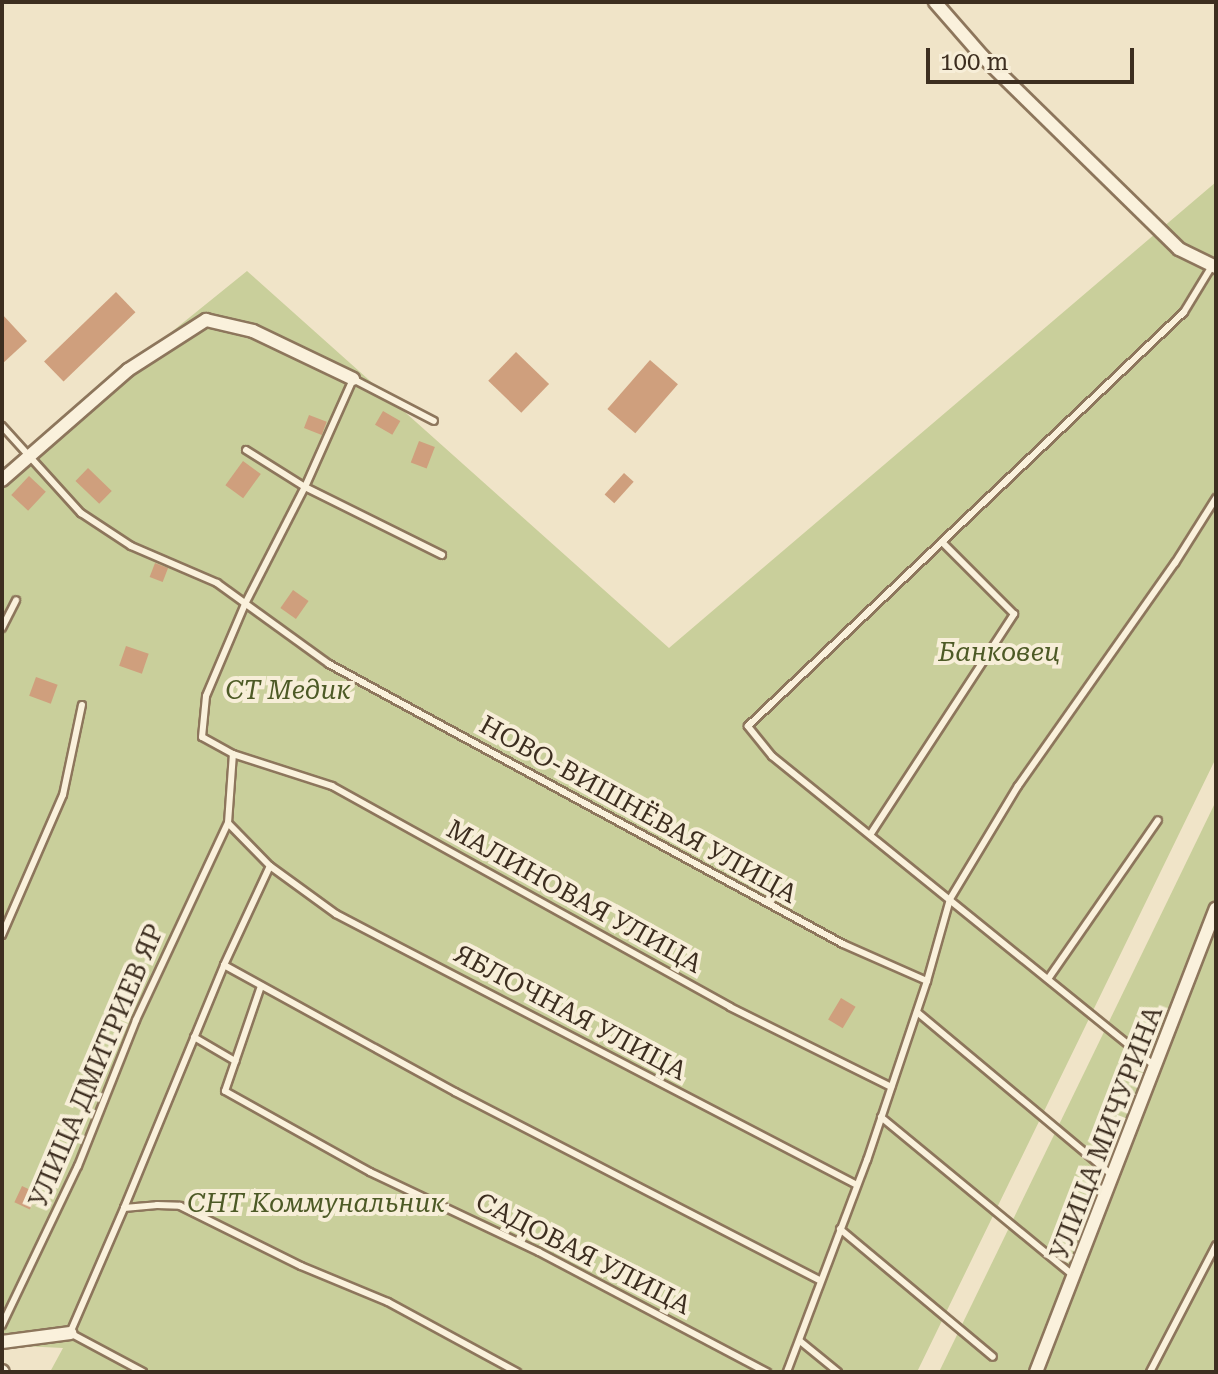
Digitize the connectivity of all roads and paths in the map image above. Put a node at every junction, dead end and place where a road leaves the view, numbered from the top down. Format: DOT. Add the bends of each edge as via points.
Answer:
graph roads {
  1 [pos="935,2"];
  2 [pos="1214,266"];
  3 [pos="353,379"];
  4 [pos="434,421"];
  5 [pos="2,426"];
  6 [pos="246,450"];
  7 [pos="29,455"];
  8 [pos="2,480"];
  9 [pos="305,487"];
  10 [pos="1216,498"];
  11 [pos="942,542"];
  12 [pos="442,555"];
  13 [pos="16,600"];
  14 [pos="245,604"];
  15 [pos="2,628"];
  16 [pos="82,705"];
  17 [pos="233,754"];
  18 [pos="1158,820"];
  19 [pos="228,823"];
  20 [pos="870,835"];
  21 [pos="270,866"];
  22 [pos="950,899"];
  23 [pos="1216,909"];
  24 [pos="2,935"];
  25 [pos="224,965"];
  26 [pos="1048,979"];
  27 [pos="927,981"];
  28 [pos="261,986"];
  29 [pos="917,1012"];
  30 [pos="194,1037"];
  31 [pos="235,1061"];
  32 [pos="1156,1067"];
  33 [pos="891,1087"];
  34 [pos="881,1117"];
  35 [pos="1113,1176"];
  36 [pos="857,1185"];
  37 [pos="124,1208"];
  38 [pos="840,1229"];
  39 [pos="1216,1245"];
  40 [pos="1074,1276"];
  41 [pos="820,1280"];
  42 [pos="2,1325"];
  43 [pos="70,1333"];
  44 [pos="800,1341"];
  45 [pos="2,1342"];
  46 [pos="993,1357"];
  47 [pos="143,1372"];
  48 [pos="517,1372"];
  49 [pos="767,1372"];
  50 [pos="787,1372"];
  51 [pos="838,1372"];
  52 [pos="1036,1372"];
  53 [pos="1150,1372"];
  1 -- 2 [label="street" via="983,57 1179,249"];
  2 -- 11 [label="lane" via="1184,312"];
  3 -- 4 [label="lane"];
  3 -- 7 [label="street" via="253,331 206,320 128,370"];
  3 -- 9 [label="lane"];
  5 -- 7 [label="lane, НОВО-ВИШНЁВАЯ УЛИЦА"];
  6 -- 9 [label="lane"];
  7 -- 8 [label="street"];
  7 -- 14 [label="lane, НОВО-ВИШНЁВАЯ УЛИЦА" via="81,513 131,546 217,583"];
  9 -- 12 [label="lane"];
  9 -- 14 [label="lane"];
  10 -- 22 [label="lane" via="1018,786"];
  11 -- 20 [label="lane" via="1014,614"];
  11 -- 20 [label="lane" via="748,726 772,756"];
  13 -- 15 [label="lane"];
  14 -- 17 [label="lane" via="206,696 202,737"];
  14 -- 27 [label="lane, НОВО-ВИШНЁВАЯ УЛИЦА" via="329,664 843,944"];
  16 -- 24 [label="lane" via="63,795"];
  17 -- 19 [label="lane, УЛИЦА ДМИТРИЕВ ЯР"];
  17 -- 33 [label="lane, МАЛИНОВАЯ УЛИЦА" via="332,786 730,1007"];
  18 -- 26 [label="lane"];
  19 -- 21 [label="lane"];
  19 -- 42 [label="lane, УЛИЦА ДМИТРИЕВ ЯР" via="136,1020 78,1166"];
  20 -- 22 [label="lane"];
  21 -- 25 [label="lane"];
  21 -- 36 [label="lane, ЯБЛОЧНАЯ УЛИЦА" via="336,914"];
  22 -- 26 [label="lane"];
  22 -- 27 [label="lane"];
  23 -- 32 [label="street, УЛИЦА МИЧУРИНА"];
  25 -- 28 [label="lane"];
  25 -- 30 [label="lane"];
  26 -- 32 [label="lane"];
  27 -- 29 [label="lane"];
  28 -- 31 [label="lane, САДОВАЯ УЛИЦА"];
  28 -- 41 [label="lane"];
  29 -- 33 [label="lane"];
  29 -- 35 [label="lane"];
  30 -- 31 [label="lane"];
  30 -- 37 [label="lane"];
  31 -- 49 [label="lane, САДОВАЯ УЛИЦА" via="225,1091 370,1172 539,1252"];
  32 -- 35 [label="street, УЛИЦА МИЧУРИНА"];
  33 -- 34 [label="lane"];
  34 -- 36 [label="lane"];
  34 -- 40 [label="lane"];
  35 -- 40 [label="street, УЛИЦА МИЧУРИНА"];
  36 -- 38 [label="lane"];
  37 -- 43 [label="lane"];
  37 -- 48 [label="lane" via="180,1206 388,1302"];
  38 -- 41 [label="lane"];
  38 -- 46 [label="lane"];
  39 -- 53 [label="lane"];
  40 -- 52 [label="street, УЛИЦА МИЧУРИНА"];
  41 -- 44 [label="lane"];
  43 -- 45 [label="street"];
  43 -- 47 [label="lane"];
  44 -- 50 [label="lane"];
  44 -- 51 [label="lane"];
}
